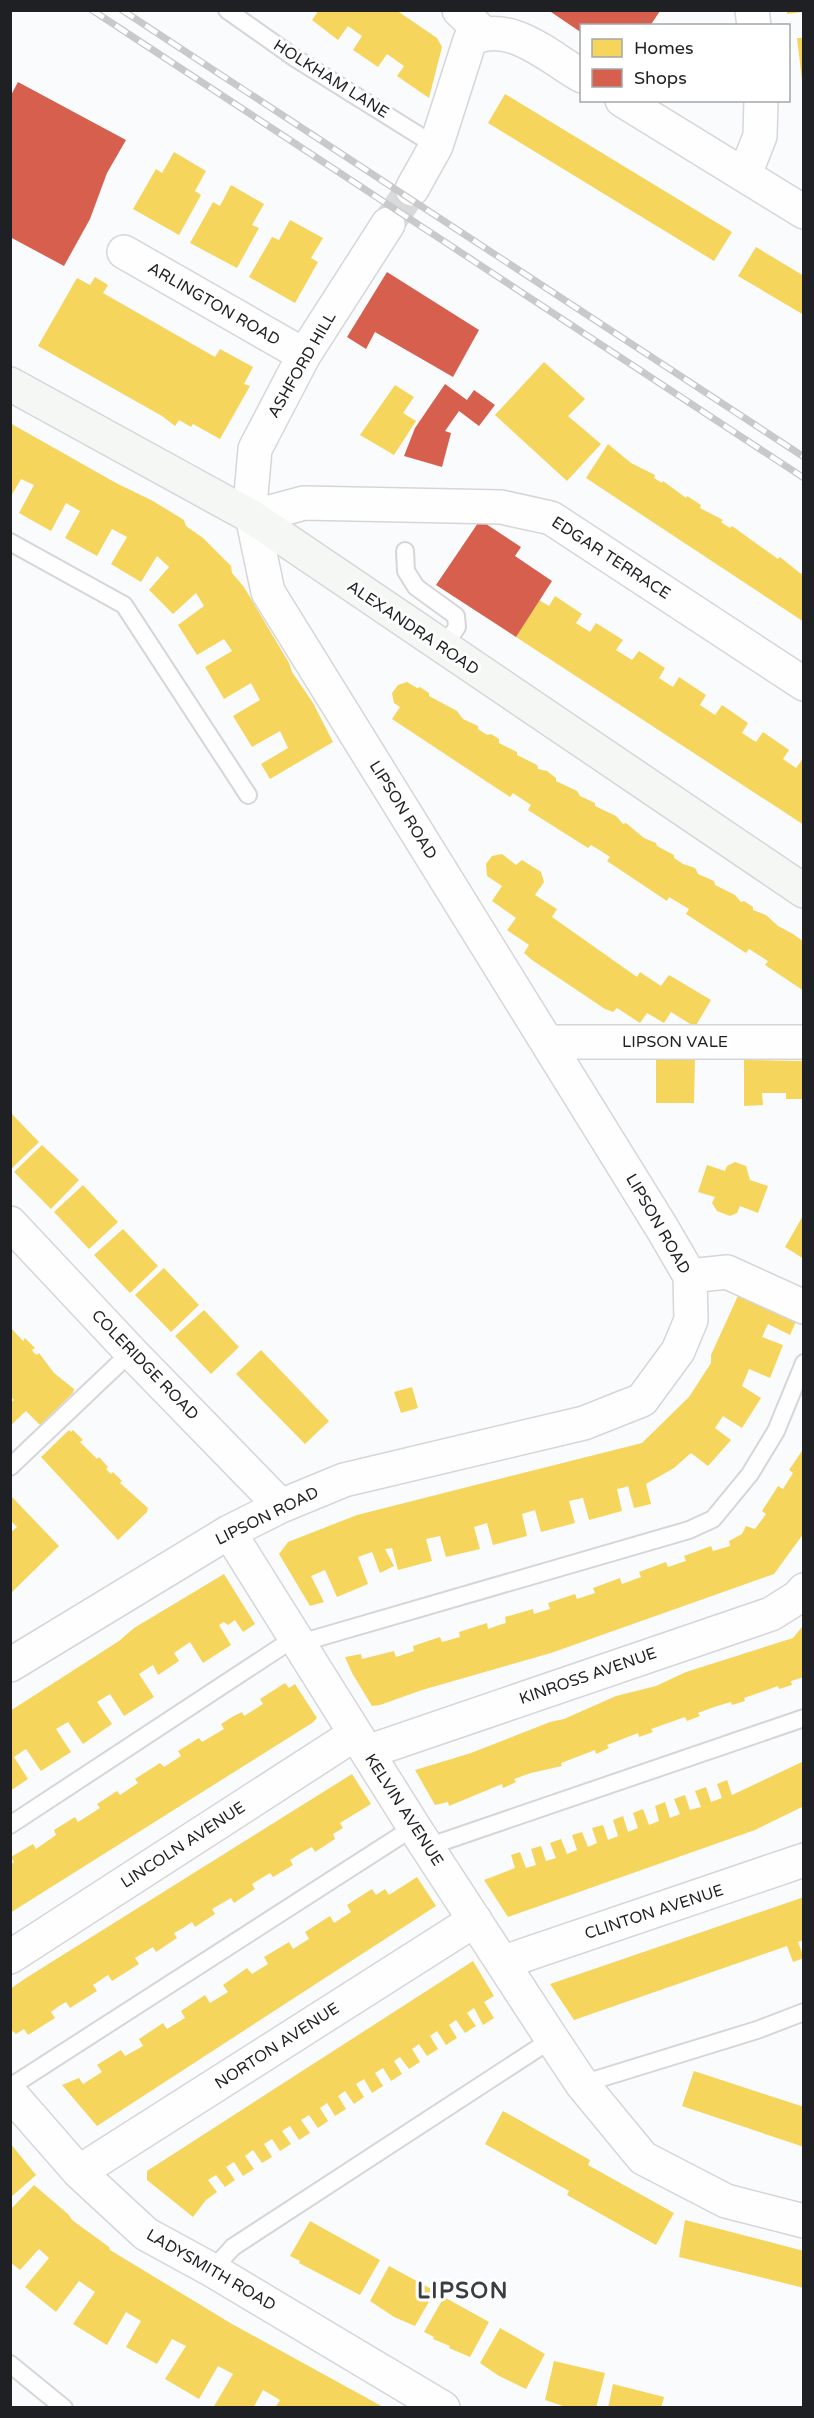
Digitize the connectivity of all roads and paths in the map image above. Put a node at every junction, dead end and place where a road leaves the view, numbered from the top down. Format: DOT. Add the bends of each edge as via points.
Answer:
graph roads {
  1 [pos="227,10"];
  2 [pos="459,10"];
  3 [pos="481,22"];
  4 [pos="580,75"];
  5 [pos="625,102"];
  6 [pos="761,102"];
  7 [pos="436,146"];
  8 [pos="745,174"];
  9 [pos="412,189"];
  10 [pos="804,212"];
  11 [pos="388,224"];
  12 [pos="124,252"];
  13 [pos="304,356"];
  14 [pos="10,384"];
  15 [pos="252,518"];
  16 [pos="10,542"];
  17 [pos="405,551"];
  18 [pos="443,648"];
  19 [pos="804,684"];
  20 [pos="248,795"];
  21 [pos="804,891"];
  22 [pos="547,1042"];
  23 [pos="804,1042"];
  24 [pos="10,1223"];
  25 [pos="690,1276"];
  26 [pos="804,1307"];
  27 [pos="131,1353"];
  28 [pos="804,1363"];
  29 [pos="10,1467"];
  30 [pos="281,1506"];
  31 [pos="229,1532"];
  32 [pos="804,1590"];
  33 [pos="298,1640"];
  34 [pos="10,1665"];
  35 [pos="804,1718"];
  36 [pos="361,1743"];
  37 [pos="10,1825"];
  38 [pos="421,1837"];
  39 [pos="804,1860"];
  40 [pos="475,1920"];
  41 [pos="10,1957"];
  42 [pos="504,1962"];
  43 [pos="804,2012"];
  44 [pos="552,2039"];
  45 [pos="582,2085"];
  46 [pos="10,2087"];
  47 [pos="10,2093"];
  48 [pos="79,2172"];
  49 [pos="804,2222"];
  50 [pos="212,2270"];
  51 [pos="10,2364"];
  52 [pos="64,2408"];
  53 [pos="443,2408"];
  1 -- 7 [label="lane, HOLKHAM LANE" via="295,58"];
  2 -- 3 [label="street"];
  3 -- 4 [label="street" via="510,34"];
  3 -- 7 [label="street" via="465,48"];
  5 -- 8 [label="street"];
  6 -- 8 [label="street" via="760,136"];
  7 -- 9 [label="street"];
  8 -- 10 [label="street"];
  11 -- 13 [label="street, ASHFORD HILL"];
  12 -- 13 [label="street, ARLINGTON ROAD"];
  13 -- 15 [label="street, ASHFORD HILL" via="255,449"];
  14 -- 15 [label="main road, ALEXANDRA ROAD"];
  15 -- 18 [label="main road, ALEXANDRA ROAD"];
  15 -- 19 [label="street, EDGAR TERRACE" via="304,503 501,507 551,518"];
  15 -- 22 [label="street, LIPSON ROAD" via="268,592"];
  16 -- 20 [label="lane" via="124,605"];
  17 -- 18 [label="lane" via="406,571 416,587 456,616 457,627"];
  18 -- 21 [label="main road, ALEXANDRA ROAD"];
  22 -- 23 [label="street, LIPSON VALE"];
  22 -- 25 [label="street, LIPSON ROAD"];
  24 -- 27 [label="street, COLERIDGE ROAD"];
  25 -- 26 [label="street" via="727,1272"];
  25 -- 30 [label="street, LIPSON ROAD" via="691,1320 678,1351 642,1400 584,1423 344,1480"];
  27 -- 29 [label="lane"];
  27 -- 30 [label="street, COLERIDGE ROAD"];
  28 -- 33 [label="lane" via="776,1431 750,1474 713,1519 689,1530"];
  30 -- 31 [label="street, LIPSON ROAD"];
  31 -- 33 [label="street, KELVIN AVENUE"];
  31 -- 34 [label="street, LIPSON ROAD"];
  32 -- 36 [label="street, KINROSS AVENUE" via="771,1614"];
  33 -- 36 [label="street, KELVIN AVENUE"];
  33 -- 37 [label="lane"];
  35 -- 38 [label="lane"];
  36 -- 38 [label="street, KELVIN AVENUE"];
  36 -- 41 [label="street, LINCOLN AVENUE"];
  38 -- 40 [label="street, KELVIN AVENUE"];
  38 -- 46 [label="lane"];
  39 -- 42 [label="street, CLINTON AVENUE"];
  40 -- 42 [label="street, KELVIN AVENUE"];
  40 -- 48 [label="street, NORTON AVENUE"];
  42 -- 44 [label="street, KELVIN AVENUE"];
  43 -- 45 [label="lane"];
  44 -- 45 [label="street, KELVIN AVENUE"];
  44 -- 50 [label="lane" via="233,2247"];
  45 -- 49 [label="street, KELVIN AVENUE" via="643,2158 726,2201"];
  47 -- 48 [label="street, LADYSMITH ROAD"];
  48 -- 50 [label="street, LADYSMITH ROAD" via="146,2234"];
  50 -- 53 [label="street, LADYSMITH ROAD"];
  51 -- 52 [label="lane"];
}
